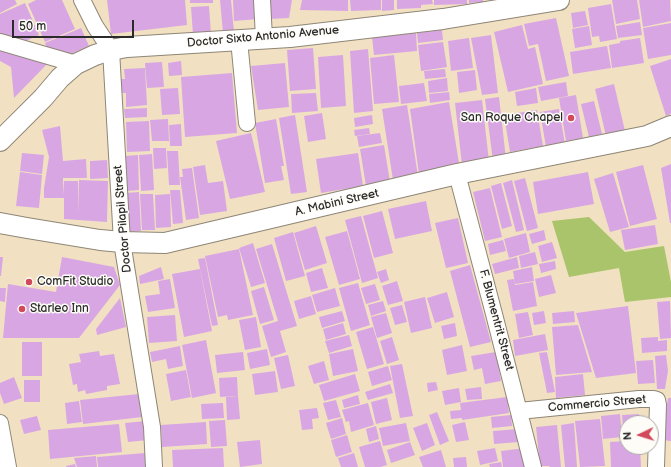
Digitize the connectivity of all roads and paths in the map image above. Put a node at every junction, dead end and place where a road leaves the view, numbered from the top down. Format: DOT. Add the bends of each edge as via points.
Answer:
graph roads {
  1 [pos="82,0"];
  2 [pos="262,0"];
  3 [pos="559,0"];
  4 [pos="264,38"];
  5 [pos="239,40"];
  6 [pos="0,42"];
  7 [pos="111,50"];
  8 [pos="76,64"];
  9 [pos="247,123"];
  10 [pos="671,126"];
  11 [pos="0,141"];
  12 [pos="457,174"];
  13 [pos="0,223"];
  14 [pos="122,242"];
  15 [pos="519,411"];
  16 [pos="0,423"];
  17 [pos="8,467"];
  18 [pos="154,467"];
  19 [pos="533,467"];
  20 [pos="656,467"];
  1 -- 7 [label="street, Doctor Pilapil Street"];
  2 -- 4 [label="street"];
  3 -- 4 [label="main road, Doctor Sixto Antonio Avenue" via="443,19"];
  4 -- 5 [label="main road, Doctor Sixto Antonio Avenue"];
  5 -- 7 [label="main road, Doctor Sixto Antonio Avenue"];
  5 -- 9 [label="street"];
  6 -- 8 [label="street"];
  7 -- 8 [label="main road, Doctor Sixto Antonio Avenue"];
  7 -- 14 [label="street, Doctor Pilapil Street"];
  8 -- 11 [label="main road, Doctor Sixto Antonio Avenue"];
  10 -- 12 [label="main road, A. Mabini Street" via="647,136"];
  12 -- 14 [label="main road, A. Mabini Street" via="165,243"];
  12 -- 15 [label="street, F. Blumentrit Street"];
  13 -- 14 [label="main road, A. Mabini Street"];
  14 -- 18 [label="street, Doctor Pilapil Street" via="152,427"];
  15 -- 19 [label="street, F. Blumentrit Street"];
  15 -- 20 [label="street, Commercio Street" via="639,399 657,400"];
  16 -- 17 [label="street"];
}
